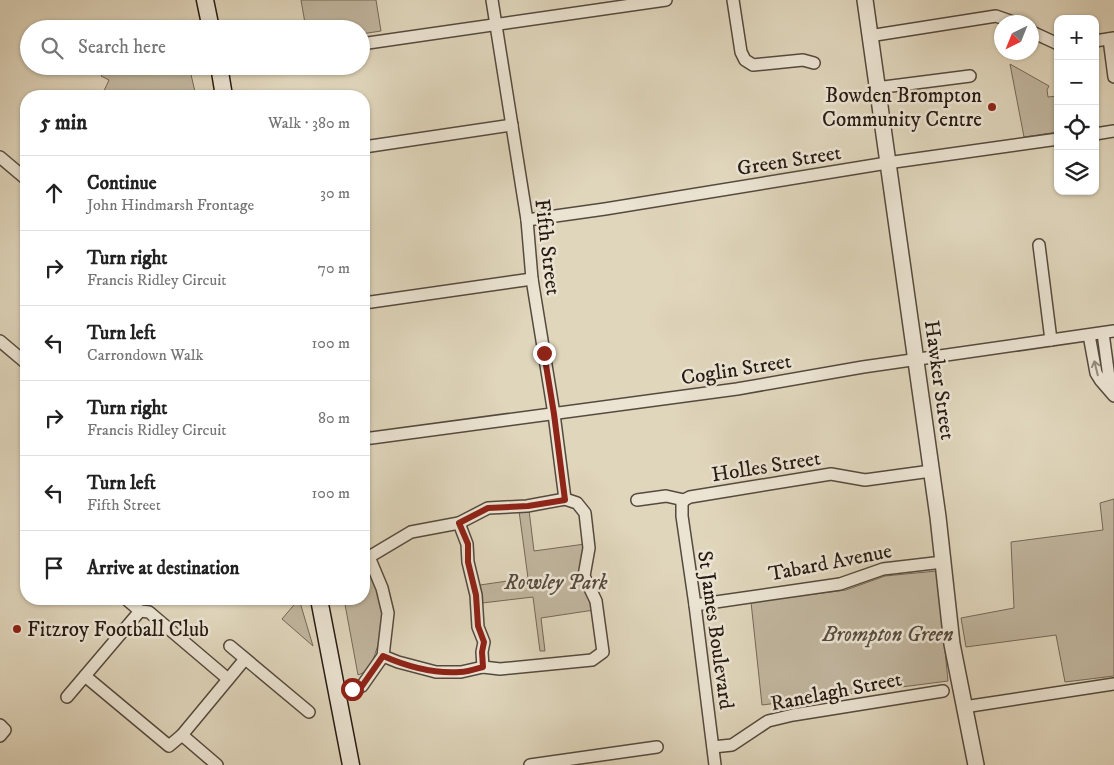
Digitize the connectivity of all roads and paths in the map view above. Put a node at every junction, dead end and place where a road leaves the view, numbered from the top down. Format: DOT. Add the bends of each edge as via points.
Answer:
graph roads {
  1 [pos="205,0"];
  2 [pos="492,0"];
  3 [pos="666,0"];
  4 [pos="733,0"];
  5 [pos="864,0"];
  6 [pos="994,16"];
  7 [pos="209,20"];
  8 [pos="496,24"];
  9 [pos="1039,35"];
  10 [pos="869,36"];
  11 [pos="1111,38"];
  12 [pos="1054,42"];
  13 [pos="370,43"];
  14 [pos="814,63"];
  15 [pos="220,75"];
  16 [pos="970,76"];
  17 [pos="1114,77"];
  18 [pos="876,88"];
  19 [pos="223,90"];
  20 [pos="512,126"];
  21 [pos="1114,131"];
  22 [pos="1099,133"];
  23 [pos="1054,140"];
  24 [pos="370,146"];
  25 [pos="0,157"];
  26 [pos="887,164"];
  27 [pos="20,174"];
  28 [pos="526,220"];
  29 [pos="1038,244"];
  30 [pos="532,280"];
  31 [pos="370,303"];
  32 [pos="1108,332"];
  33 [pos="1089,335"];
  34 [pos="1051,340"];
  35 [pos="0,341"];
  36 [pos="20,358"];
  37 [pos="915,359"];
  38 [pos="1114,396"];
  39 [pos="554,414"];
  40 [pos="370,438"];
  41 [pos="931,471"];
  42 [pos="565,500"];
  43 [pos="637,500"];
  44 [pos="684,500"];
  45 [pos="459,523"];
  46 [pos="370,553"];
  47 [pos="943,562"];
  48 [pos="370,563"];
  49 [pos="133,605"];
  50 [pos="320,605"];
  51 [pos="695,605"];
  52 [pos="140,611"];
  53 [pos="230,646"];
  54 [pos="383,656"];
  55 [pos="245,658"];
  56 [pos="483,667"];
  57 [pos="85,676"];
  58 [pos="228,679"];
  59 [pos="1114,684"];
  60 [pos="943,691"];
  61 [pos="338,696"];
  62 [pos="67,697"];
  63 [pos="964,707"];
  64 [pos="309,712"];
  65 [pos="0,726"];
  66 [pos="182,735"];
  67 [pos="0,736"];
  68 [pos="657,747"];
  69 [pos="713,747"];
  70 [pos="608,760"];
  71 [pos="217,765"];
  72 [pos="351,765"];
  73 [pos="530,765"];
  74 [pos="715,765"];
  75 [pos="976,765"];
  1 -- 7 [label="main road"];
  2 -- 8 [label="street, Fifth Street"];
  3 -- 8 [label="street"];
  4 -- 14 [label="street" via="740,52 745,60 753,65 803,60"];
  5 -- 10 [label="street, Hawker Street"];
  6 -- 10 [label="street"];
  8 -- 13 [label="street"];
  8 -- 20 [label="street, Fifth Street"];
  9 -- 12 [label="street"];
  10 -- 18 [label="street, Hawker Street"];
  11 -- 17 [label="street"];
  15 -- 19 [label="main road"];
  16 -- 18 [label="street"];
  18 -- 26 [label="street, Hawker Street"];
  20 -- 24 [label="street"];
  20 -- 28 [label="street, Fifth Street"];
  21 -- 22 [label="street"];
  23 -- 26 [label="street, Green Street"];
  25 -- 27 [label="street"];
  26 -- 28 [label="street, Green Street"];
  26 -- 37 [label="street, Hawker Street"];
  28 -- 30 [label="street, Fifth Street"];
  29 -- 34 [label="street"];
  30 -- 31 [label="street"];
  30 -- 39 [label="street, Fifth Street"];
  32 -- 33 [label="street, Coglin Street"];
  32 -- 38 [label="street" via="1110,385"];
  33 -- 34 [label="street, Coglin Street"];
  38 -- 33 [label="street, one-way" via="1096,373"];
  34 -- 37 [label="street, Coglin Street"];
  35 -- 36 [label="street"];
  37 -- 39 [label="street, Coglin Street" via="737,389"];
  37 -- 41 [label="street, Hawker Street"];
  39 -- 40 [label="street, Coglin Street"];
  39 -- 42 [label="street, Fifth Street"];
  41 -- 44 [label="street, Holles Street" via="866,480 832,474"];
  41 -- 47 [label="street, Hawker Street"];
  42 -- 45 [label="street" via="488,508"];
  42 -- 56 [label="street" via="577,503 585,513 589,548 584,576 596,601 603,652 592,660 500,669"];
  43 -- 44 [label="street, Holles Street" via="666,496"];
  44 -- 51 [label="street, St James Boulevard" via="682,516"];
  45 -- 46 [label="street" via="411,532"];
  45 -- 56 [label="street" via="468,544 478,626 484,642"];
  47 -- 51 [label="street, Tabard Avenue" via="883,569 840,584"];
  47 -- 63 [label="street, Hawker Street" via="952,644"];
  48 -- 54 [label="street" via="382,588 388,613"];
  49 -- 52 [label="street"];
  50 -- 61 [label="main road"];
  51 -- 69 [label="street, St James Boulevard"];
  52 -- 57 [label="street"];
  52 -- 58 [label="street" via="148,612"];
  53 -- 55 [label="street"];
  54 -- 56 [label="street" via="436,672 461,672"];
  54 -- 61 [label="street" via="362,686"];
  55 -- 58 [label="street"];
  55 -- 64 [label="street"];
  57 -- 62 [label="street"];
  57 -- 66 [label="street" via="169,746"];
  58 -- 66 [label="street"];
  59 -- 63 [label="street"];
  60 -- 69 [label="street, Ranelagh Street" via="768,721 732,744"];
  61 -- 72 [label="main road"];
  63 -- 75 [label="street, Hawker Street"];
  65 -- 67 [label="street" via="5,730"];
  66 -- 71 [label="street"];
  68 -- 70 [label="street"];
  69 -- 74 [label="street, St James Boulevard"];
  70 -- 73 [label="street"];
}
